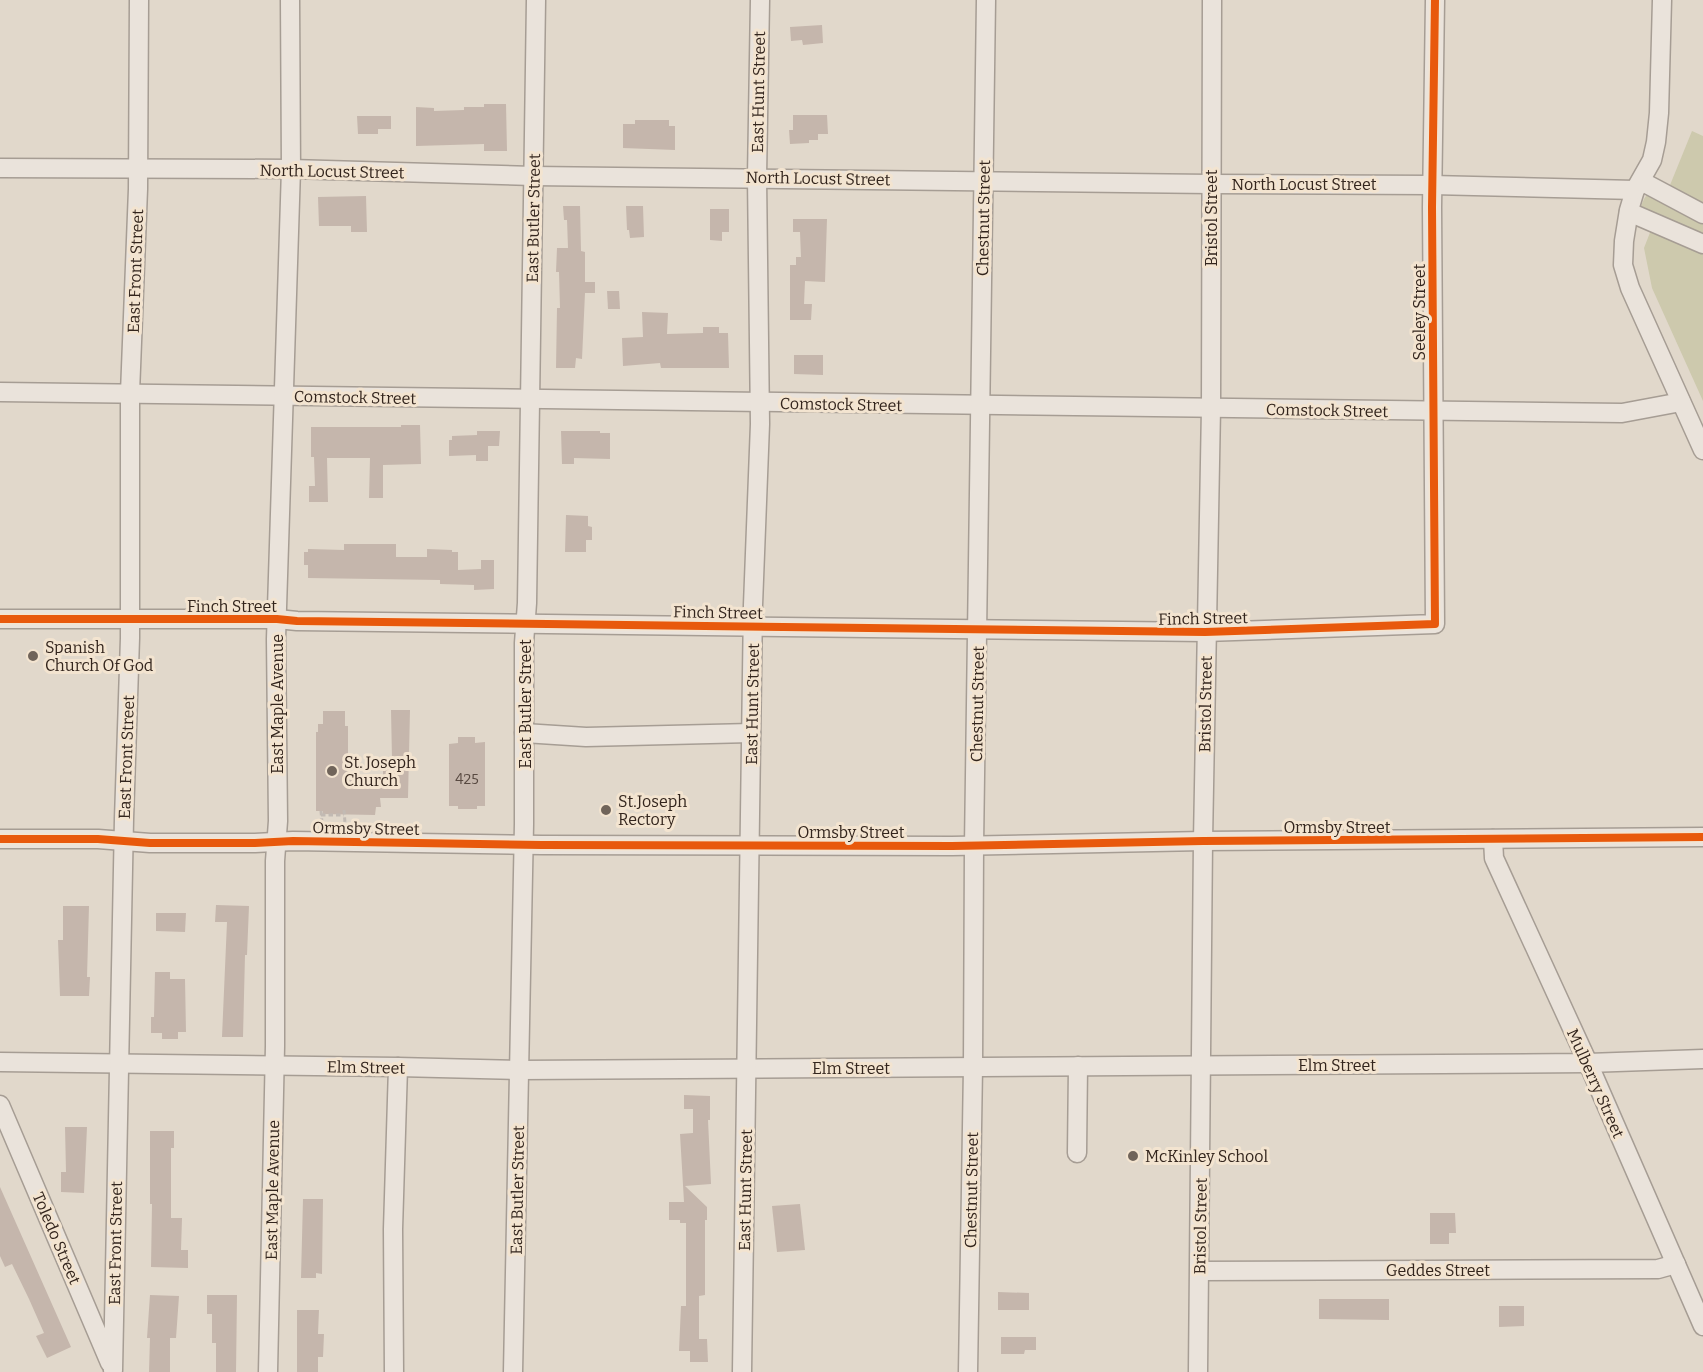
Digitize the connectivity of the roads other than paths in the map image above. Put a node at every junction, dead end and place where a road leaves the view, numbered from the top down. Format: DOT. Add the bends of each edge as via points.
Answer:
graph roads {
  1 [pos="139,0"];
  2 [pos="290,0"];
  3 [pos="536,0"];
  4 [pos="760,0"];
  5 [pos="986,0"];
  6 [pos="1212,0"];
  7 [pos="1435,0"];
  8 [pos="1662,0"];
  9 [pos="0,168"];
  10 [pos="138,169"];
  11 [pos="291,169"];
  12 [pos="533,176"];
  13 [pos="757,177"];
  14 [pos="984,180"];
  15 [pos="1211,184"];
  16 [pos="1432,184"];
  17 [pos="1638,185"];
  18 [pos="1629,212"];
  19 [pos="1703,214"];
  20 [pos="1703,244"];
  21 [pos="0,392"];
  22 [pos="130,393"];
  23 [pos="284,396"];
  24 [pos="530,400"];
  25 [pos="1681,402"];
  26 [pos="760,403"];
  27 [pos="980,405"];
  28 [pos="1210,408"];
  29 [pos="1432,411"];
  30 [pos="1703,450"];
  31 [pos="0,619"];
  32 [pos="277,619"];
  33 [pos="130,620"];
  34 [pos="526,623"];
  35 [pos="1435,624"];
  36 [pos="753,627"];
  37 [pos="978,630"];
  38 [pos="1205,632"];
  39 [pos="524,733"];
  40 [pos="751,733"];
  41 [pos="1703,837"];
  42 [pos="0,839"];
  43 [pos="1493,839"];
  44 [pos="123,840"];
  45 [pos="1203,841"];
  46 [pos="276,842"];
  47 [pos="523,844"];
  48 [pos="750,845"];
  49 [pos="974,846"];
  50 [pos="1703,1059"];
  51 [pos="0,1062"];
  52 [pos="119,1063"];
  53 [pos="1588,1063"];
  54 [pos="274,1065"];
  55 [pos="1078,1066"];
  56 [pos="1201,1066"];
  57 [pos="398,1067"];
  58 [pos="973,1067"];
  59 [pos="520,1070"];
  60 [pos="747,1070"];
  61 [pos="0,1106"];
  62 [pos="1077,1153"];
  63 [pos="1676,1264"];
  64 [pos="1200,1271"];
  65 [pos="1703,1326"];
  66 [pos="112,1372"];
  67 [pos="268,1372"];
  68 [pos="394,1372"];
  69 [pos="513,1372"];
  70 [pos="742,1372"];
  71 [pos="968,1372"];
  72 [pos="1198,1372"];
  1 -- 10 [label="street, East Front Street"];
  2 -- 11 [label="street, East Maple Avenue"];
  3 -- 12 [label="street, East Butler Street"];
  4 -- 13 [label="street, East Hunt Street"];
  5 -- 14 [label="street, Chestnut Street"];
  6 -- 15 [label="street, Bristol Street"];
  7 -- 16 [label="street, Seeley Street"];
  8 -- 17 [label="street" via="1659,113 1652,160"];
  9 -- 10 [label="street, North Locust Street"];
  10 -- 11 [label="street, North Locust Street"];
  10 -- 22 [label="street, East Front Street"];
  11 -- 12 [label="street, North Locust Street"];
  11 -- 23 [label="street, East Maple Avenue"];
  12 -- 13 [label="street, North Locust Street"];
  12 -- 24 [label="street, East Butler Street"];
  13 -- 14 [label="street, North Locust Street"];
  13 -- 26 [label="street, East Hunt Street"];
  14 -- 15 [label="street, North Locust Street"];
  14 -- 27 [label="street, Chestnut Street"];
  15 -- 16 [label="street, North Locust Street"];
  15 -- 28 [label="street, Bristol Street"];
  16 -- 17 [label="street, North Locust Street"];
  16 -- 29 [label="street, Seeley Street"];
  17 -- 18 [label="street"];
  17 -- 19 [label="street"];
  18 -- 20 [label="street"];
  18 -- 25 [label="street" via="1623,265"];
  21 -- 22 [label="street, Comstock Street"];
  22 -- 23 [label="street, Comstock Street"];
  22 -- 33 [label="street, East Front Street"];
  23 -- 24 [label="street, Comstock Street"];
  23 -- 32 [label="street, East Maple Avenue"];
  24 -- 26 [label="street, Comstock Street"];
  24 -- 34 [label="street, East Butler Street"];
  25 -- 29 [label="street, Comstock Street" via="1622,413"];
  25 -- 30 [label="street"];
  26 -- 27 [label="street, Comstock Street"];
  26 -- 36 [label="street, East Hunt Street"];
  27 -- 28 [label="street, Comstock Street"];
  27 -- 37 [label="street, Chestnut Street"];
  28 -- 29 [label="street, Comstock Street"];
  28 -- 38 [label="street, Bristol Street"];
  29 -- 35 [label="street, Seeley Street"];
  31 -- 33 [label="street, Finch Street"];
  32 -- 33 [label="street, Finch Street"];
  32 -- 34 [label="street, Finch Street"];
  32 -- 46 [label="street, East Maple Avenue"];
  33 -- 44 [label="street, East Front Street"];
  34 -- 36 [label="street, Finch Street"];
  34 -- 39 [label="street, East Butler Street"];
  35 -- 38 [label="street, Finch Street"];
  36 -- 37 [label="street, Finch Street"];
  36 -- 40 [label="street, East Hunt Street"];
  37 -- 38 [label="street, Finch Street"];
  37 -- 49 [label="street, Chestnut Street"];
  38 -- 45 [label="street, Bristol Street"];
  39 -- 40 [label="street" via="586,737"];
  39 -- 47 [label="street, East Butler Street"];
  40 -- 48 [label="street, East Hunt Street"];
  41 -- 43 [label="street, Ormsby Street"];
  42 -- 44 [label="street, Ormsby Street"];
  43 -- 45 [label="street, Ormsby Street"];
  43 -- 53 [label="street, Mulberry Street" via="1494,858"];
  44 -- 46 [label="street, Ormsby Street"];
  44 -- 52 [label="street, East Front Street"];
  45 -- 49 [label="street, Ormsby Street"];
  45 -- 56 [label="street, Bristol Street"];
  46 -- 47 [label="street, Ormsby Street"];
  46 -- 54 [label="street, East Maple Avenue"];
  47 -- 48 [label="street, Ormsby Street"];
  47 -- 59 [label="street, East Butler Street"];
  48 -- 49 [label="street, Ormsby Street"];
  48 -- 60 [label="street, East Hunt Street"];
  49 -- 58 [label="street, Chestnut Street"];
  50 -- 53 [label="street, Elm Street"];
  51 -- 52 [label="street, Elm Street"];
  52 -- 54 [label="street, Elm Street"];
  52 -- 66 [label="street, East Front Street"];
  53 -- 56 [label="street, Elm Street"];
  53 -- 63 [label="street, Mulberry Street"];
  54 -- 57 [label="street, Elm Street"];
  54 -- 67 [label="street, East Maple Avenue"];
  55 -- 56 [label="street, Elm Street"];
  55 -- 58 [label="street, Elm Street"];
  55 -- 62 [label="street"];
  56 -- 64 [label="street, Bristol Street"];
  57 -- 59 [label="street, Elm Street"];
  57 -- 68 [label="street"];
  58 -- 60 [label="street, Elm Street"];
  58 -- 71 [label="street, Chestnut Street"];
  59 -- 60 [label="street, Elm Street"];
  59 -- 69 [label="street, East Butler Street"];
  60 -- 70 [label="street, East Hunt Street"];
  61 -- 66 [label="street, Toledo Street"];
  63 -- 64 [label="street, Geddes Street" via="1658,1269"];
  63 -- 65 [label="street, Mulberry Street"];
  64 -- 72 [label="street, Bristol Street"];
}
